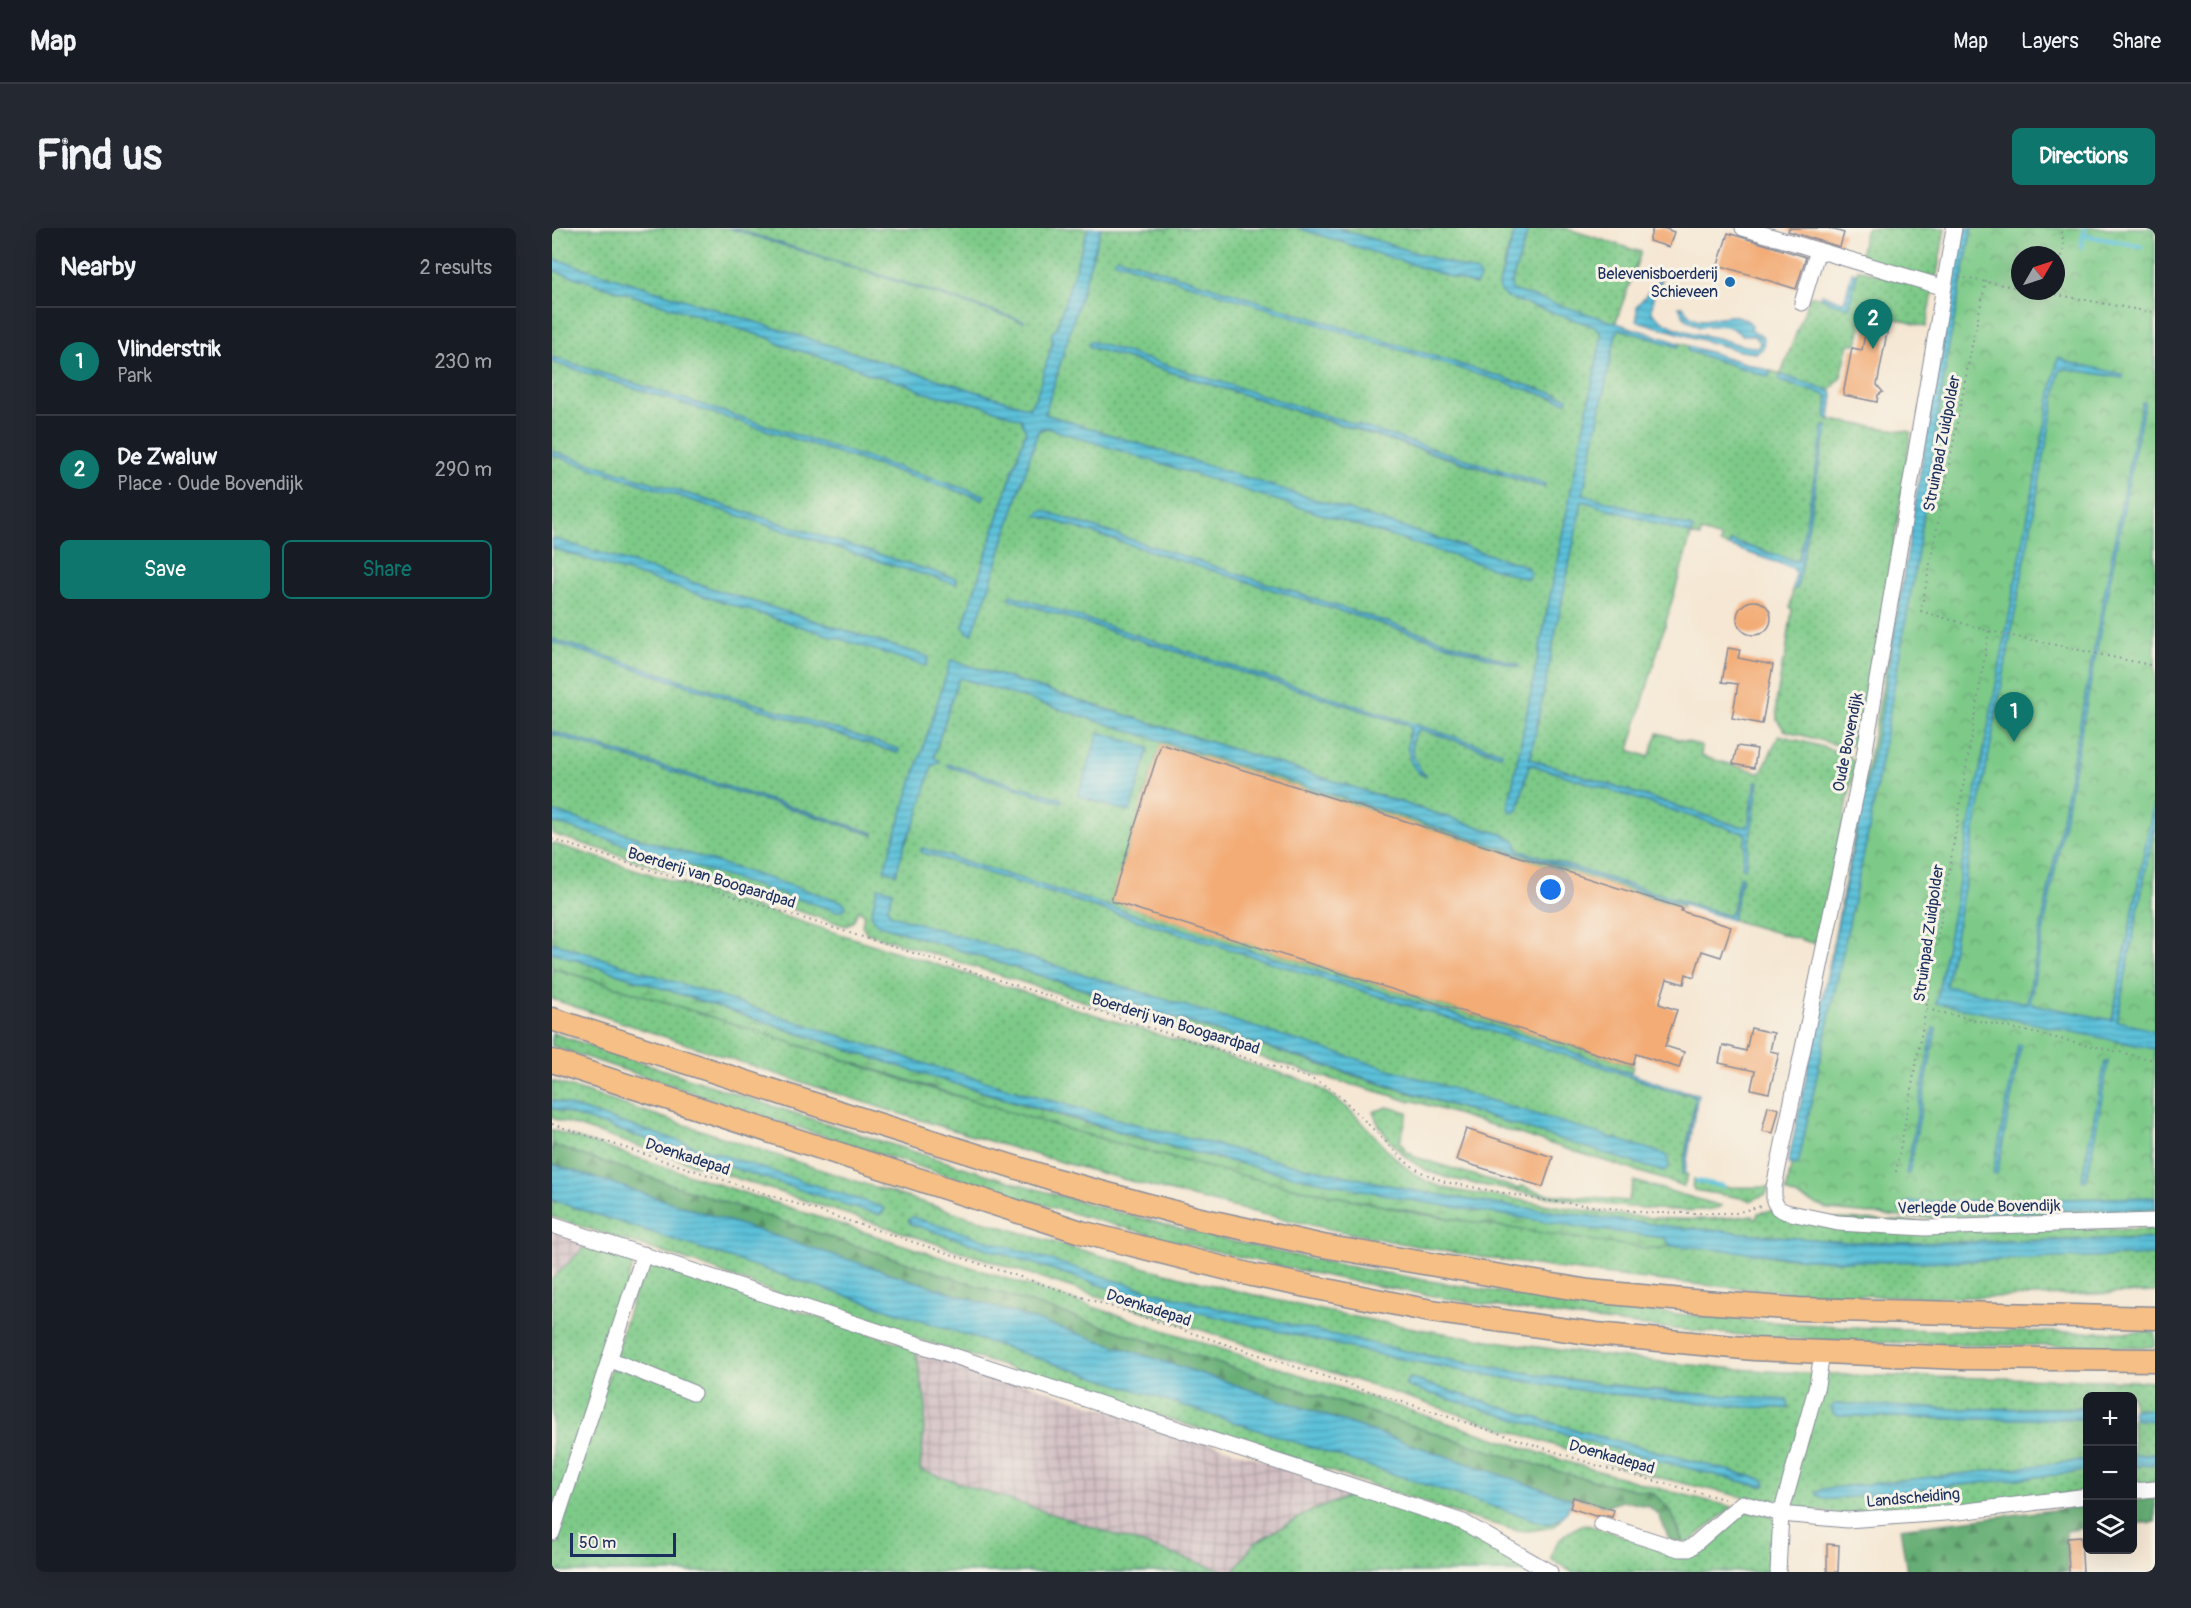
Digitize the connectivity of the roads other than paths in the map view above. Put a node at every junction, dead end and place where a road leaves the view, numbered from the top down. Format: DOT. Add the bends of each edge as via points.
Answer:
graph roads {
  1 [pos="1743,228"];
  2 [pos="1954,228"];
  3 [pos="1818,250"];
  4 [pos="1942,287"];
  5 [pos="1802,303"];
  6 [pos="552,1019"];
  7 [pos="552,1061"];
  8 [pos="1774,1201"];
  9 [pos="2155,1221"];
  10 [pos="552,1225"];
  11 [pos="644,1254"];
  12 [pos="2155,1318"];
  13 [pos="1822,1353"];
  14 [pos="609,1359"];
  15 [pos="2155,1360"];
  16 [pos="693,1393"];
  17 [pos="2155,1489"];
  18 [pos="2137,1491"];
  19 [pos="2083,1497"];
  20 [pos="1781,1514"];
  21 [pos="1601,1524"];
  22 [pos="552,1533"];
  23 [pos="1550,1572"];
  24 [pos="1778,1572"];
  1 -- 3 [label="street"];
  2 -- 4 [label="street, Oude Bovendijk"];
  3 -- 4 [label="street"];
  3 -- 5 [label="street"];
  4 -- 8 [label="street, Oude Bovendijk" via="1864,756"];
  6 -- 12 [label="highway" via="1053,1179 1200,1219 1323,1246 1589,1292 1704,1302 1798,1309"];
  7 -- 13 [label="highway" via="1081,1232 1252,1275 1431,1311 1596,1334"];
  8 -- 9 [label="street, Verlegde Oude Bovendijk" via="1786,1212 1838,1223 1925,1228"];
  10 -- 11 [label="street"];
  11 -- 14 [label="street"];
  11 -- 23 [label="street" via="1463,1522"];
  13 -- 15 [label="highway"];
  13 -- 20 [label="street" via="1817,1385"];
  14 -- 16 [label="street"];
  14 -- 22 [label="street"];
  17 -- 18 [label="street"];
  19 -- 20 [label="street, Landscheiding" via="1959,1512 1847,1520"];
  20 -- 21 [label="street, Landscheiding" via="1742,1503 1689,1549"];
  20 -- 24 [label="street"];
}
